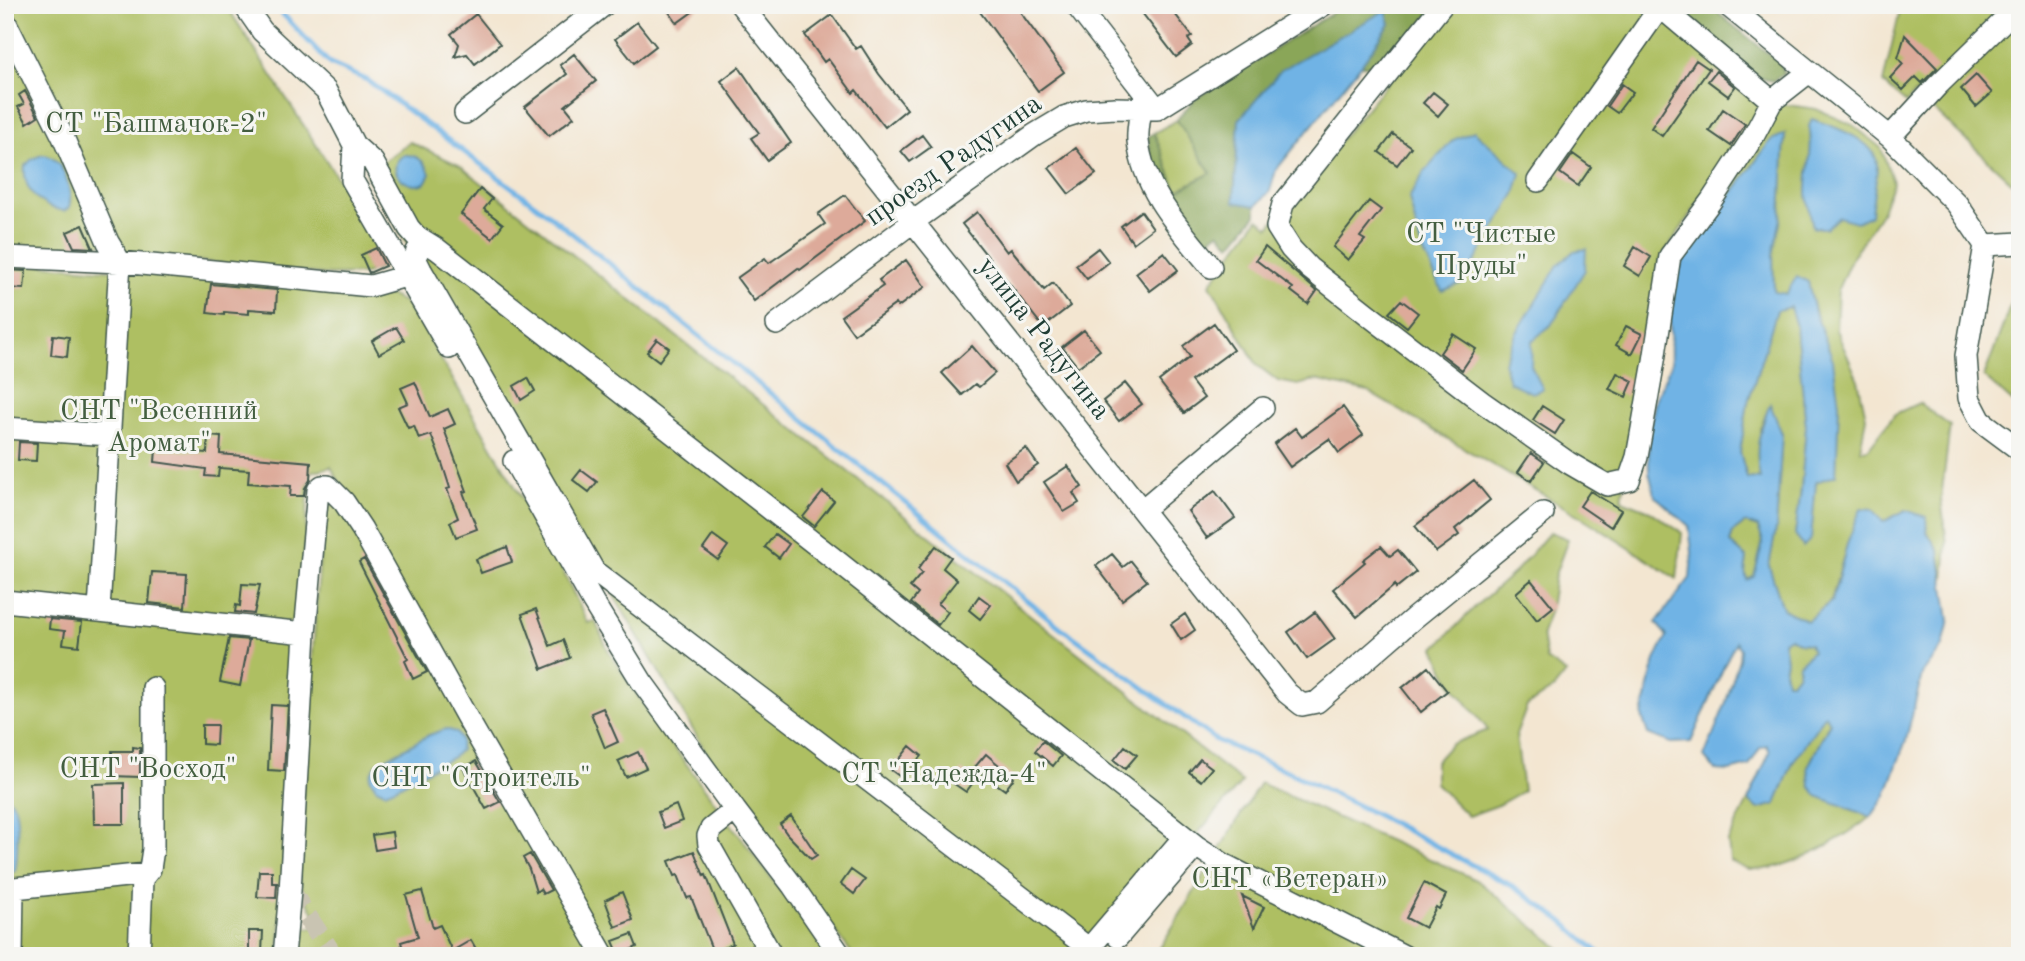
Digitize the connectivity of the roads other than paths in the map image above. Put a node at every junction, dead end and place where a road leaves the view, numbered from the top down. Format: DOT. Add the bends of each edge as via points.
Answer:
graph roads {
  1 [pos="244,5"];
  2 [pos="604,5"];
  3 [pos="741,5"];
  4 [pos="1076,5"];
  5 [pos="1323,5"];
  6 [pos="1442,5"];
  7 [pos="1727,5"];
  8 [pos="2020,5"];
  9 [pos="1659,6"];
  10 [pos="5,21"];
  11 [pos="1809,72"];
  12 [pos="1772,101"];
  13 [pos="1149,109"];
  14 [pos="466,113"];
  15 [pos="1890,137"];
  16 [pos="354,145"];
  17 [pos="1538,181"];
  18 [pos="914,221"];
  19 [pos="2020,243"];
  20 [pos="427,244"];
  21 [pos="1985,245"];
  22 [pos="5,257"];
  23 [pos="120,262"];
  24 [pos="1211,267"];
  25 [pos="406,276"];
  26 [pos="777,324"];
  27 [pos="1263,408"];
  28 [pos="5,428"];
  29 [pos="110,435"];
  30 [pos="2020,450"];
  31 [pos="1142,510"];
  32 [pos="1543,513"];
  33 [pos="5,601"];
  34 [pos="99,610"];
  35 [pos="305,633"];
  36 [pos="153,688"];
  37 [pos="735,810"];
  38 [pos="1190,842"];
  39 [pos="146,874"];
  40 [pos="9,888"];
  41 [pos="12,956"];
  42 [pos="139,956"];
  43 [pos="284,956"];
  44 [pos="604,956"];
  45 [pos="772,956"];
  46 [pos="841,956"];
  47 [pos="1102,956"];
  48 [pos="1404,956"];
  1 -- 16 [label="street" via="262,31 326,91"];
  2 -- 14 [label="street"];
  3 -- 18 [label="street, улица Радугина"];
  4 -- 13 [label="street"];
  5 -- 13 [label="street"];
  6 -- 12 [label="street" via="1283,204 1277,228 1309,268 1371,317 1569,463 1607,485 1629,481 1637,457 1670,256 1712,201"];
  7 -- 11 [label="street"];
  8 -- 15 [label="street"];
  9 -- 12 [label="street"];
  9 -- 17 [label="street"];
  10 -- 23 [label="street"];
  11 -- 12 [label="street"];
  11 -- 15 [label="street"];
  13 -- 18 [label="street, проезд Радугина" via="1086,110 1064,117"];
  13 -- 24 [label="street" via="1138,138 1142,158 1173,220"];
  15 -- 21 [label="street" via="1957,204"];
  16 -- 20 [label="street" via="373,162 409,228"];
  16 -- 25 [label="street" via="352,180"];
  18 -- 26 [label="street, проезд Радугина"];
  18 -- 31 [label="street, улица Радугина"];
  19 -- 21 [label="street"];
  20 -- 38 [label="street"];
  20 -- 38 [label="street" via="415,258 421,270 594,571 1087,947"];
  21 -- 30 [label="street" via="1966,356 1969,398 1981,421"];
  22 -- 23 [label="street"];
  23 -- 25 [label="street" via="371,286"];
  23 -- 29 [label="street"];
  25 -- 37 [label="street" via="642,682"];
  27 -- 31 [label="street"];
  28 -- 29 [label="street"];
  29 -- 34 [label="street"];
  31 -- 32 [label="street, улица Радугина" via="1287,694 1302,705 1317,702"];
  33 -- 34 [label="street"];
  34 -- 35 [label="street"];
  35 -- 43 [label="street"];
  35 -- 44 [label="street" via="318,490 328,486 362,529"];
  36 -- 39 [label="street" via="153,849"];
  37 -- 45 [label="street" via="711,829 709,845"];
  37 -- 46 [label="street"];
  38 -- 47 [label="street"];
  38 -- 48 [label="street" via="1225,865"];
  39 -- 40 [label="street"];
  39 -- 42 [label="street" via="142,878"];
  40 -- 41 [label="street"];
}
